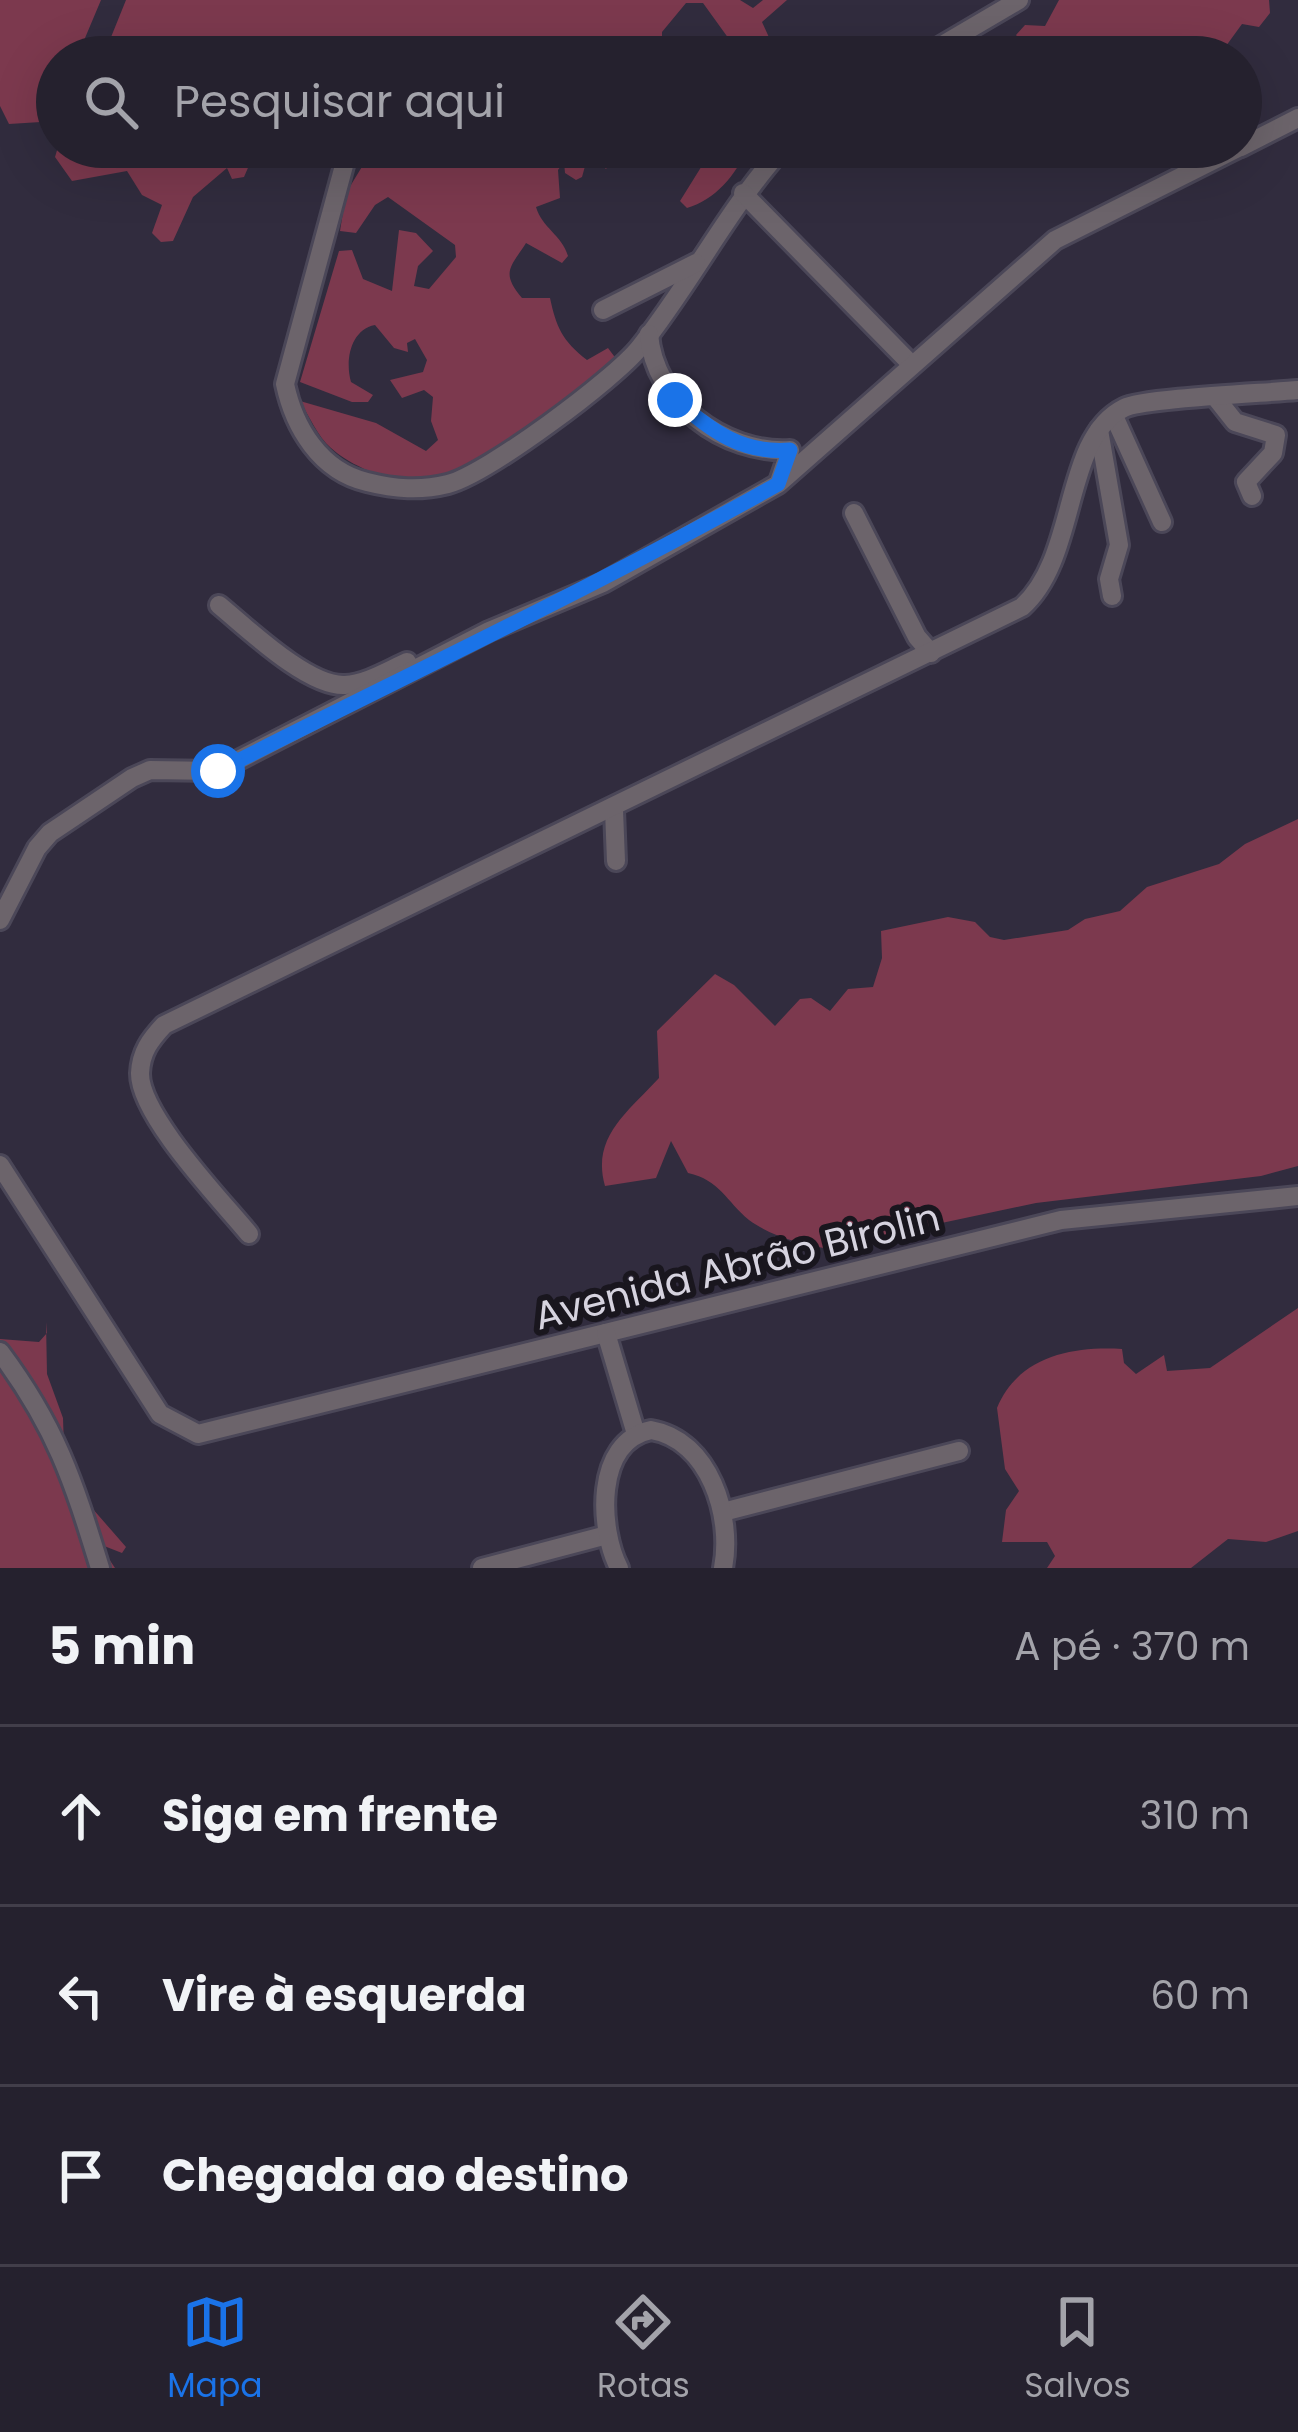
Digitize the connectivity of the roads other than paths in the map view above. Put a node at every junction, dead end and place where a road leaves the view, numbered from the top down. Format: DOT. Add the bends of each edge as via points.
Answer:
graph roads {
  1 [pos="1019,0"];
  2 [pos="958,36"];
  3 [pos="1298,118"];
  4 [pos="1262,136"];
  5 [pos="343,168"];
  6 [pos="765,168"];
  7 [pos="1199,168"];
  8 [pos="743,193"];
  9 [pos="697,263"];
  10 [pos="603,310"];
  11 [pos="649,334"];
  12 [pos="910,364"];
  13 [pos="1298,390"];
  14 [pos="1216,398"];
  15 [pos="1106,423"];
  16 [pos="778,484"];
  17 [pos="1252,496"];
  18 [pos="854,513"];
  19 [pos="1162,522"];
  20 [pos="1112,596"];
  21 [pos="219,605"];
  22 [pos="931,653"];
  23 [pos="429,664"];
  24 [pos="614,810"];
  25 [pos="616,861"];
  26 [pos="0,920"];
  27 [pos="0,1165"];
  28 [pos="1298,1196"];
  29 [pos="249,1234"];
  30 [pos="606,1333"];
  31 [pos="0,1352"];
  32 [pos="636,1434"];
  33 [pos="959,1451"];
  34 [pos="723,1512"];
  35 [pos="607,1535"];
  36 [pos="100,1568"];
  37 [pos="482,1568"];
  38 [pos="619,1568"];
  39 [pos="723,1568"];
  1 -- 2 [label="street"];
  3 -- 4 [label="street"];
  5 -- 11 [label="street" via="285,384 292,420 356,480 401,490 452,484 564,412"];
  6 -- 8 [label="street"];
  7 -- 12 [label="street" via="1055,240"];
  8 -- 9 [label="street"];
  8 -- 12 [label="street"];
  9 -- 10 [label="street"];
  9 -- 11 [label="street"];
  11 -- 16 [label="street" via="651,360 675,400 736,444 790,450"];
  12 -- 16 [label="street"];
  13 -- 14 [label="street"];
  14 -- 15 [label="street" via="1125,406"];
  14 -- 17 [label="street" via="1235,422 1276,436 1273,453 1246,482"];
  15 -- 19 [label="street"];
  15 -- 20 [label="street" via="1119,545"];
  15 -- 22 [label="street" via="1092,436 1058,559 1040,592"];
  16 -- 23 [label="street" via="603,583"];
  18 -- 22 [label="street"];
  21 -- 23 [label="street" via="327,683 374,678 409,661"];
  22 -- 24 [label="street"];
  23 -- 26 [label="street" via="218,771 150,770 132,778 50,833"];
  24 -- 25 [label="street"];
  24 -- 29 [label="street" via="164,1025 146,1043 139,1078 161,1124"];
  27 -- 30 [label="street, Avenida Abrão Birolin" via="160,1414 198,1434"];
  28 -- 30 [label="street, Avenida Abrão Birolin" via="1061,1220"];
  30 -- 32 [label="street"];
  31 -- 36 [label="street" via="51,1426"];
  32 -- 34 [label="street" via="664,1433 687,1450"];
  32 -- 35 [label="street" via="609,1479"];
  33 -- 34 [label="street"];
  34 -- 39 [label="street"];
  35 -- 37 [label="street"];
  35 -- 38 [label="street"];
}
